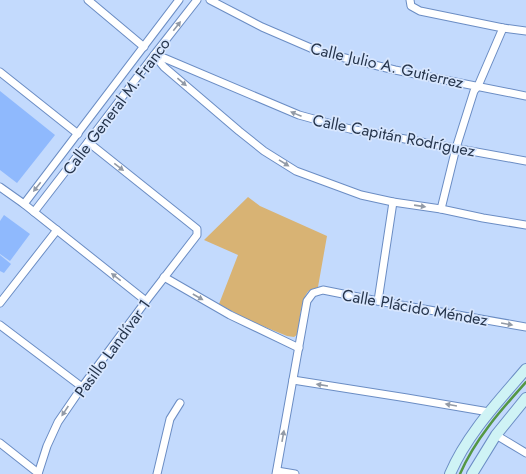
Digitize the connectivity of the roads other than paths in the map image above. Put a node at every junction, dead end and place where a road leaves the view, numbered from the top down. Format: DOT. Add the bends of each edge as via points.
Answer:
graph roads {
  1 [pos="88,0"];
  2 [pos="179,0"];
  3 [pos="197,0"];
  4 [pos="210,0"];
  5 [pos="411,3"];
  6 [pos="503,28"];
  7 [pos="526,32"];
  8 [pos="144,47"];
  9 [pos="154,55"];
  10 [pos="0,72"];
  11 [pos="478,86"];
  12 [pos="526,96"];
  13 [pos="78,134"];
  14 [pos="88,142"];
  15 [pos="456,148"];
  16 [pos="526,161"];
  17 [pos="47,174"];
  18 [pos="57,182"];
  19 [pos="1,189"];
  20 [pos="393,202"];
  21 [pos="24,204"];
  22 [pos="441,209"];
  23 [pos="34,212"];
  24 [pos="526,225"];
  25 [pos="57,230"];
  26 [pos="164,277"];
  27 [pos="146,301"];
  28 [pos="378,301"];
  29 [pos="0,303"];
  30 [pos="0,325"];
  31 [pos="526,327"];
  32 [pos="299,348"];
  33 [pos="526,369"];
  34 [pos="293,380"];
  35 [pos="82,387"];
  36 [pos="526,398"];
  37 [pos="180,403"];
  38 [pos="489,412"];
  39 [pos="496,436"];
  40 [pos="0,443"];
  41 [pos="526,453"];
  42 [pos="277,473"];
  43 [pos="38,474"];
  44 [pos="157,474"];
  45 [pos="295,474"];
  46 [pos="450,474"];
  47 [pos="472,474"];
  1 -- 8 [label="street"];
  2 -- 8 [label="street, Calle General M. Franco"];
  9 -- 3 [label="street, Calle General M. Franco, one-way"];
  4 -- 11 [label="street, Calle Julio A. Gutierrez" via="262,27 320,52"];
  5 -- 6 [label="street" via="420,11"];
  6 -- 7 [label="street"];
  6 -- 11 [label="street"];
  8 -- 13 [label="street, Calle General M. Franco"];
  9 -- 14 [label="street, Calle General M. Franco"];
  15 -- 9 [label="street, Calle Capitán Rodríguez, one-way" via="350,129 299,115"];
  9 -- 20 [label="street, one-way" via="164,67 239,131 296,171 360,194"];
  10 -- 13 [label="street"];
  11 -- 12 [label="street, Calle Julio A. Gutierrez"];
  11 -- 15 [label="street" via="474,91"];
  13 -- 17 [label="street, Calle General M. Franco"];
  14 -- 18 [label="street, Calle General M. Franco"];
  14 -- 26 [label="street, Pasillo Landívar 1, one-way" via="197,229 197,235"];
  15 -- 16 [label="street, Calle Capitán Rodríguez"];
  15 -- 22 [label="street"];
  17 -- 18 [label="street"];
  17 -- 21 [label="street, Calle General M. Franco, one-way"];
  18 -- 23 [label="street, Calle General M. Franco"];
  19 -- 21 [label="street"];
  20 -- 22 [label="street, one-way"];
  20 -- 28 [label="street"];
  21 -- 23 [label="street"];
  22 -- 24 [label="street"];
  23 -- 25 [label="street"];
  27 -- 25 [label="street, one-way"];
  25 -- 29 [label="street"];
  26 -- 27 [label="street, Pasillo Landívar 1"];
  26 -- 32 [label="street, one-way" via="230,315"];
  27 -- 35 [label="street, Pasillo Landívar 1"];
  28 -- 31 [label="street, Calle Plácido Méndez, one-way"];
  28 -- 32 [label="street, Calle Plácido Méndez" via="323,290 313,293 307,301"];
  30 -- 35 [label="street"];
  32 -- 34 [label="street"];
  33 -- 38 [label="street"];
  38 -- 34 [label="street, one-way"];
  42 -- 34 [label="street, one-way"];
  35 -- 43 [label="street, Pasillo Landívar 1, one-way" via="58,422"];
  36 -- 39 [label="street"];
  37 -- 44 [label="street" via="170,419"];
  38 -- 46 [label="street" via="471,435"];
  39 -- 41 [label="street"];
  39 -- 47 [label="street"];
  40 -- 43 [label="street"];
  42 -- 45 [label="street"];
}
